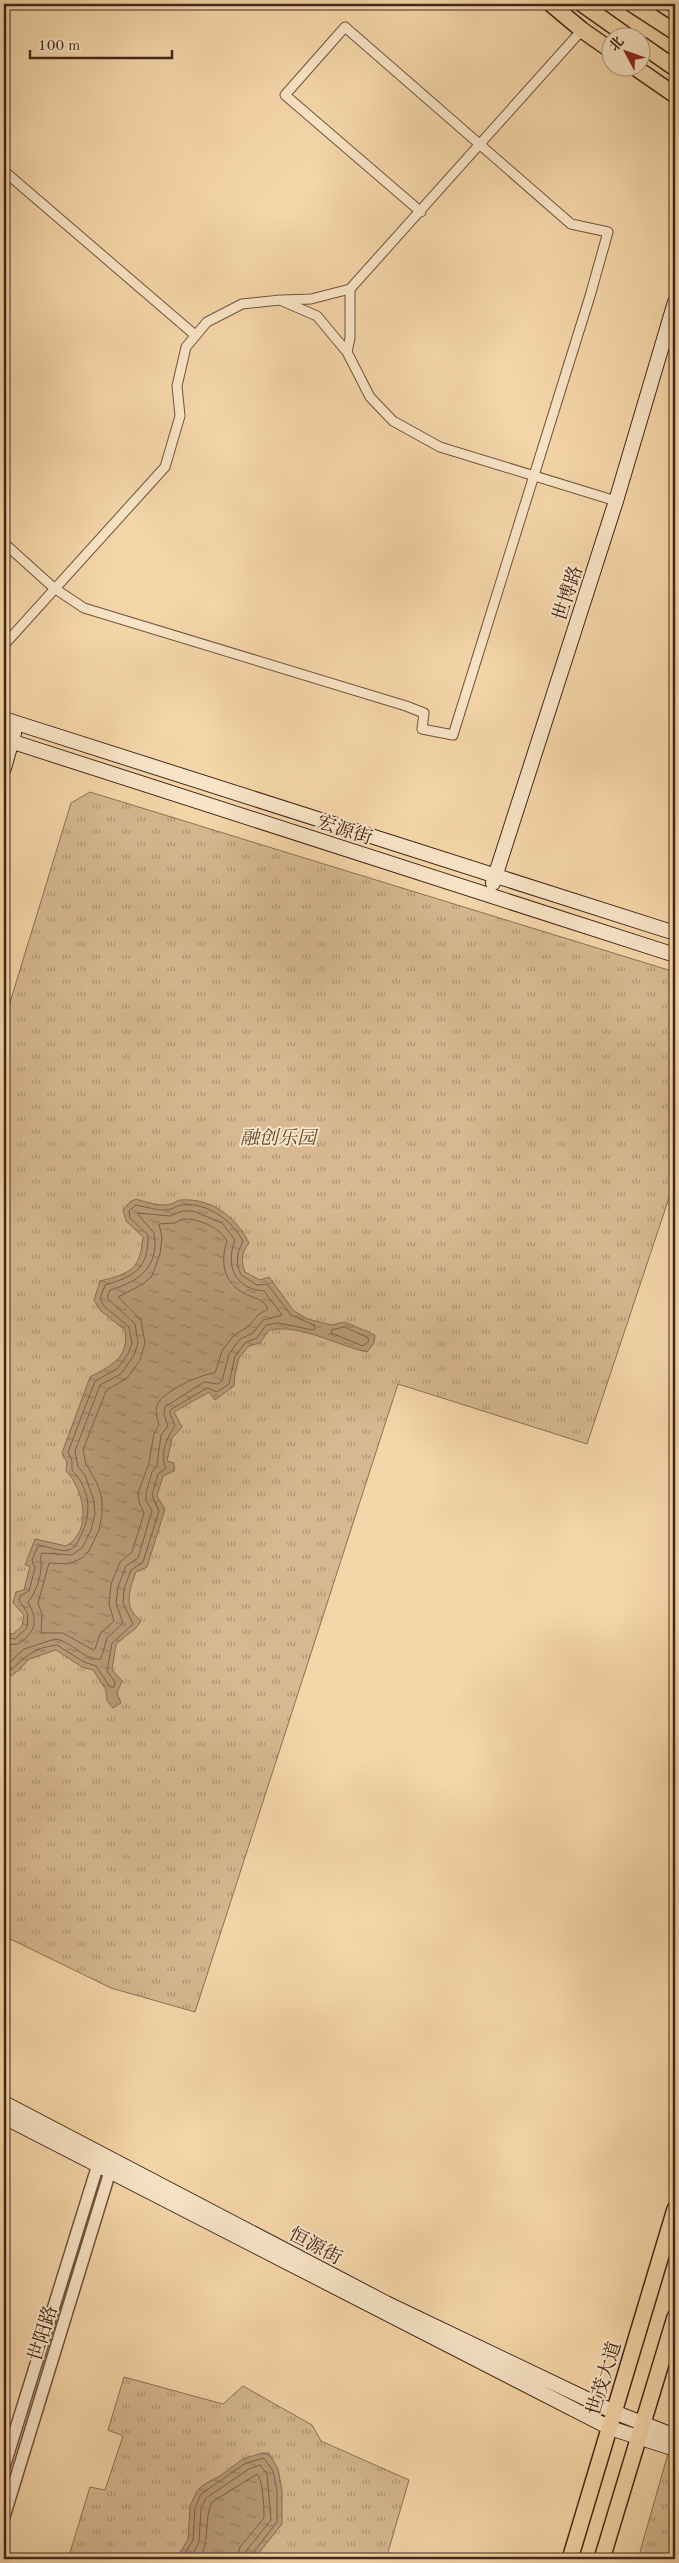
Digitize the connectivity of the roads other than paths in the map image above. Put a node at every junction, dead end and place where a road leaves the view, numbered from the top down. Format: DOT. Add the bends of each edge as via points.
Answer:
graph roads {
  1 [pos="551,4"];
  2 [pos="582,4"];
  3 [pos="632,4"];
  4 [pos="616,28"];
  5 [pos="582,30"];
  6 [pos="675,32"];
  7 [pos="602,44"];
  8 [pos="652,52"];
  9 [pos="675,68"];
  10 [pos="650,78"];
  11 [pos="675,95"];
  12 [pos="480,145"];
  13 [pos="4,171"];
  14 [pos="422,212"];
  15 [pos="350,289"];
  16 [pos="280,300"];
  17 [pos="675,302"];
  18 [pos="195,335"];
  19 [pos="675,336"];
  20 [pos="347,352"];
  21 [pos="534,475"];
  22 [pos="616,501"];
  23 [pos="4,543"];
  24 [pos="54,588"];
  25 [pos="4,645"];
  26 [pos="10,721"];
  27 [pos="8,741"];
  28 [pos="4,768"];
  29 [pos="500,877"];
  30 [pos="494,897"];
  31 [pos="675,933"];
  32 [pos="675,955"];
  33 [pos="4,2103"];
  34 [pos="4,2116"];
  35 [pos="99,2159"];
  36 [pos="112,2166"];
  37 [pos="675,2209"];
  38 [pos="675,2317"];
  39 [pos="614,2412"];
  40 [pos="610,2428"];
  41 [pos="640,2432"];
  42 [pos="675,2436"];
  43 [pos="675,2449"];
  44 [pos="4,2468"];
  45 [pos="4,2517"];
  46 [pos="570,2559"];
  47 [pos="602,2559"];
  1 -- 5 [label="main road"];
  2 -- 4 [label="main road"];
  3 -- 6 [label="main road"];
  5 -- 7 [label="main road"];
  5 -- 12 [label="street"];
  8 -- 9 [label="main road"];
  10 -- 11 [label="main road"];
  12 -- 14 [label="street"];
  12 -- 14 [label="street" via="345,27 285,95"];
  12 -- 21 [label="street" via="571,224 608,232"];
  13 -- 18 [label="street"];
  14 -- 15 [label="street"];
  15 -- 16 [label="street" via="311,299"];
  15 -- 20 [label="street"];
  16 -- 18 [label="street" via="242,304 207,322"];
  16 -- 20 [label="street" via="317,316"];
  17 -- 22 [label="main road, 世博路"];
  18 -- 24 [label="street" via="186,347 177,386 180,416 164,466"];
  19 -- 29 [label="main road, 世博路"];
  20 -- 21 [label="street" via="370,397 393,421 440,447"];
  21 -- 22 [label="street"];
  21 -- 24 [label="street" via="453,735 422,729 424,713 84,608"];
  22 -- 29 [label="main road, 世博路"];
  23 -- 24 [label="street"];
  24 -- 25 [label="street"];
  26 -- 27 [label="main road"];
  26 -- 29 [label="main road, 宏源街"];
  27 -- 28 [label="main road"];
  27 -- 30 [label="main road, 宏源街"];
  29 -- 30 [label="main road, 世博路"];
  29 -- 31 [label="main road, 宏源街"];
  30 -- 32 [label="main road, 宏源街"];
  33 -- 35 [label="main road, 恒源街"];
  34 -- 35 [label="main road, 恒源街"];
  35 -- 36 [label="main road, 恒源街"];
  35 -- 44 [label="street, 世阳路"];
  36 -- 39 [label="main road, 恒源街"];
  36 -- 40 [label="main road, 恒源街"];
  36 -- 45 [label="street, 世阳路"];
  37 -- 39 [label="main road, 世茂大道"];
  38 -- 41 [label="main road"];
  39 -- 40 [label="main road, 世茂大道"];
  39 -- 41 [label="main road, 恒源街"];
  40 -- 41 [label="main road, 恒源街"];
  40 -- 46 [label="main road, 世茂大道"];
  41 -- 42 [label="main road"];
  41 -- 43 [label="main road"];
  41 -- 47 [label="main road"];
}
